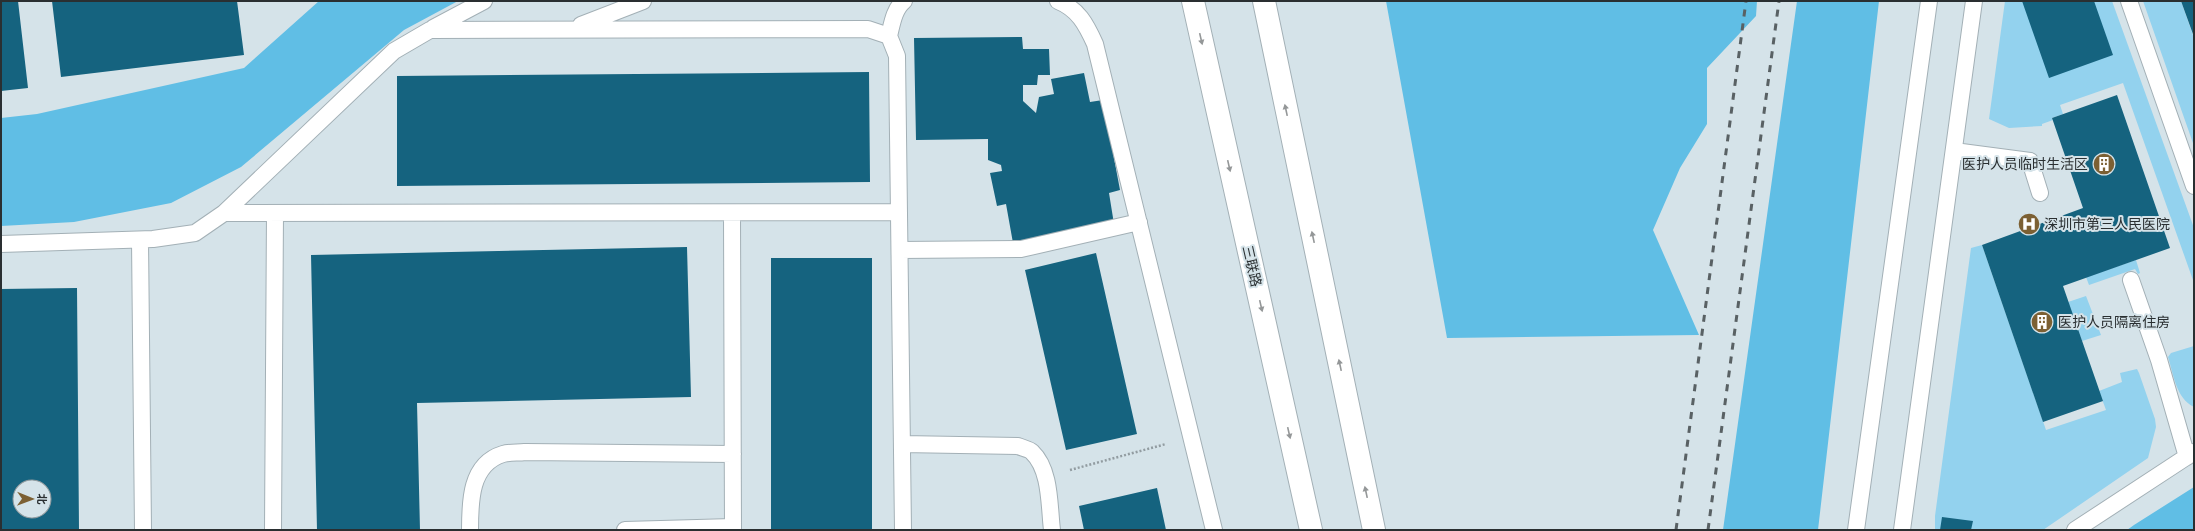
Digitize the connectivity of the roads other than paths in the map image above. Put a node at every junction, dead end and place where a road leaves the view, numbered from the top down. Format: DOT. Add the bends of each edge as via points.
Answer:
graph roads {
  1 [pos="484,1"];
  2 [pos="643,1"];
  3 [pos="904,1"];
  4 [pos="1058,1"];
  5 [pos="1193,1"];
  6 [pos="1264,1"];
  7 [pos="1929,1"];
  8 [pos="1974,1"];
  9 [pos="2129,1"];
  10 [pos="572,29"];
  11 [pos="430,30"];
  12 [pos="889,36"];
  13 [pos="1954,151"];
  14 [pos="2194,186"];
  15 [pos="2040,193"];
  16 [pos="899,212"];
  17 [pos="224,213"];
  18 [pos="275,213"];
  19 [pos="732,213"];
  20 [pos="1139,222"];
  21 [pos="140,240"];
  22 [pos="1,244"];
  23 [pos="900,250"];
  24 [pos="2131,280"];
  25 [pos="902,444"];
  26 [pos="733,454"];
  27 [pos="2191,455"];
  28 [pos="733,529"];
  29 [pos="143,530"];
  30 [pos="273,530"];
  31 [pos="470,530"];
  32 [pos="625,530"];
  33 [pos="904,530"];
  34 [pos="1052,530"];
  35 [pos="1214,530"];
  36 [pos="1310,530"];
  37 [pos="1374,530"];
  38 [pos="1856,530"];
  39 [pos="1902,530"];
  40 [pos="2075,530"];
  1 -- 11 [label="lane"];
  2 -- 10 [label="lane"];
  3 -- 12 [label="lane" via="893,19"];
  4 -- 20 [label="lane" via="1069,5 1084,20 1095,44"];
  5 -- 36 [label="street, 三联路, one-way"];
  37 -- 6 [label="street, one-way"];
  7 -- 38 [label="lane"];
  8 -- 13 [label="lane"];
  9 -- 14 [label="lane"];
  10 -- 11 [label="lane"];
  10 -- 12 [label="lane" via="868,30"];
  11 -- 17 [label="lane" via="394,51"];
  12 -- 16 [label="lane" via="897,56"];
  13 -- 15 [label="lane" via="2030,162"];
  13 -- 39 [label="lane"];
  16 -- 19 [label="lane"];
  16 -- 23 [label="lane"];
  17 -- 18 [label="lane"];
  17 -- 21 [label="lane" via="195,233"];
  18 -- 19 [label="lane"];
  18 -- 30 [label="lane"];
  19 -- 26 [label="lane"];
  20 -- 23 [label="lane" via="1021,249"];
  20 -- 35 [label="lane"];
  21 -- 22 [label="lane"];
  21 -- 29 [label="lane"];
  23 -- 25 [label="lane"];
  24 -- 27 [label="lane"];
  25 -- 33 [label="lane"];
  25 -- 34 [label="lane" via="1018,446 1032,451 1041,464 1045,477"];
  26 -- 28 [label="lane"];
  26 -- 31 [label="lane" via="503,454 485,464 474,483 470,500"];
  27 -- 40 [label="lane"];
  28 -- 32 [label="lane"];
}
